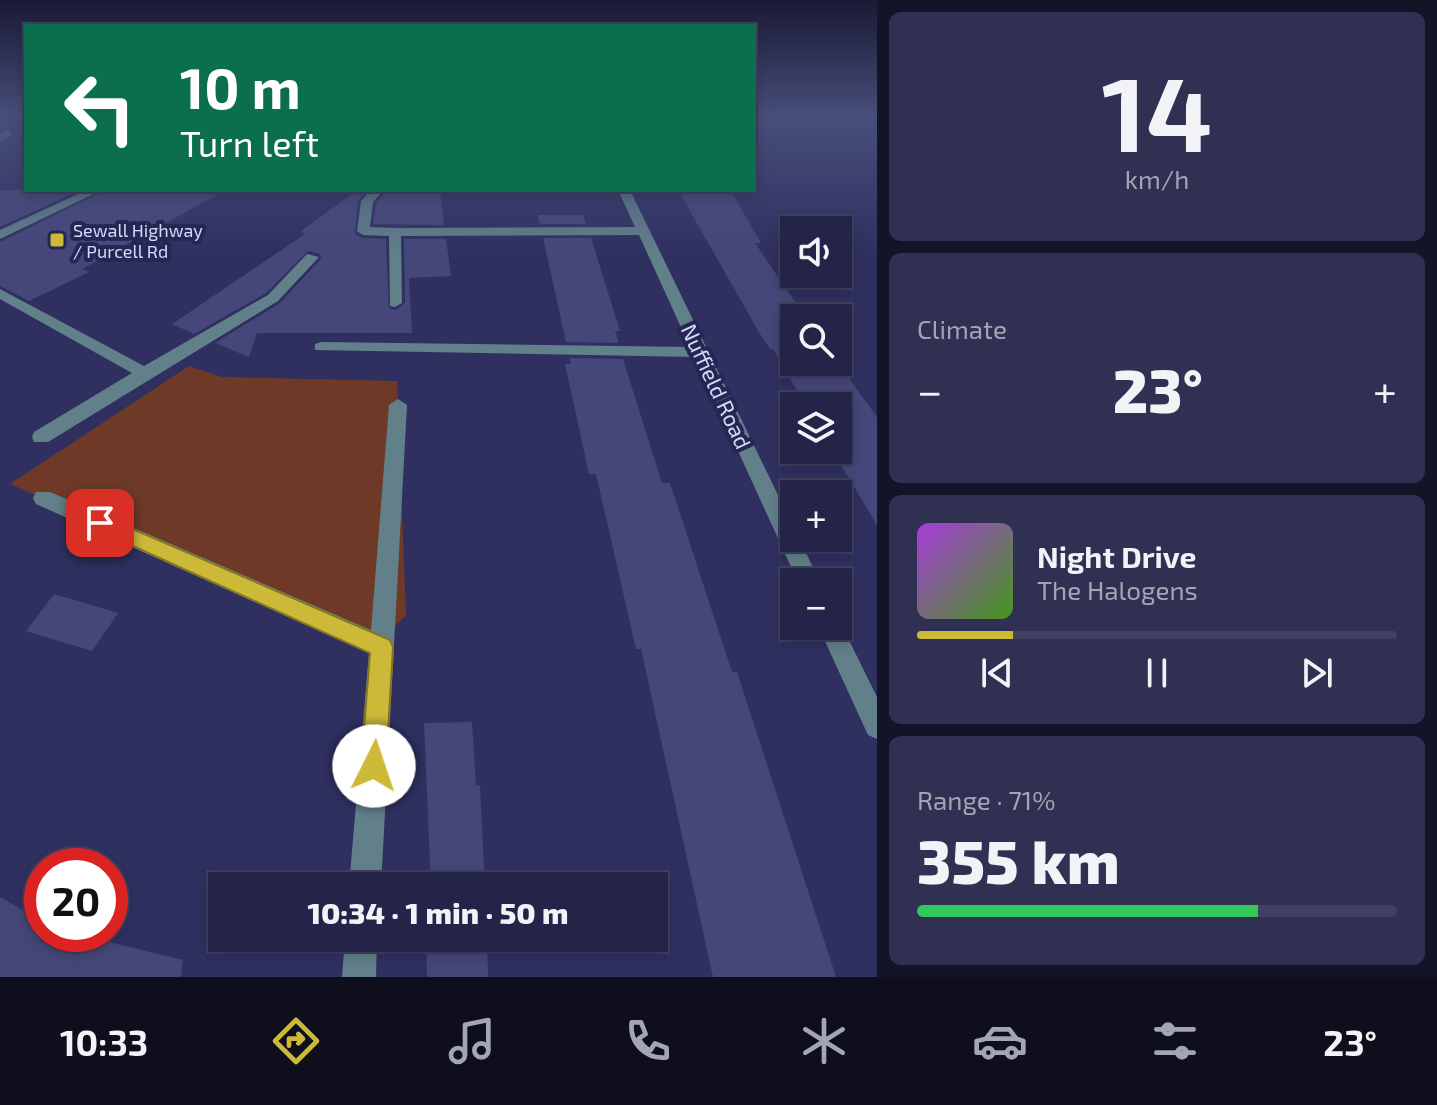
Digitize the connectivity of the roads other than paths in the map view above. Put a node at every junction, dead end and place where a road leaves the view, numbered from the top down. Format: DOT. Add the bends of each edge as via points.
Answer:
graph roads {
  1 [pos="92,192"];
  2 [pos="376,192"];
  3 [pos="625,192"];
  4 [pos="643,231"];
  5 [pos="395,232"];
  6 [pos="0,235"];
  7 [pos="312,257"];
  8 [pos="0,293"];
  9 [pos="395,303"];
  10 [pos="321,347"];
  11 [pos="701,352"];
  12 [pos="144,373"];
  13 [pos="398,405"];
  14 [pos="41,437"];
  15 [pos="43,498"];
  16 [pos="802,568"];
  17 [pos="837,640"];
  18 [pos="382,647"];
  19 [pos="877,726"];
  20 [pos="366,872"];
  21 [pos="360,952"];
  22 [pos="359,977"];
  1 -- 6 [label="street"];
  2 -- 5 [label="street" via="367,201 363,231"];
  3 -- 4 [label="street, Nuffield Road"];
  4 -- 5 [label="street"];
  4 -- 11 [label="street, Nuffield Road"];
  5 -- 9 [label="street"];
  7 -- 12 [label="street" via="273,298"];
  8 -- 12 [label="street"];
  10 -- 11 [label="street"];
  11 -- 16 [label="street, Nuffield Road"];
  12 -- 14 [label="street"];
  13 -- 18 [label="street"];
  15 -- 18 [label="street"];
  17 -- 19 [label="street"];
  18 -- 20 [label="street"];
  21 -- 22 [label="street"];
}
